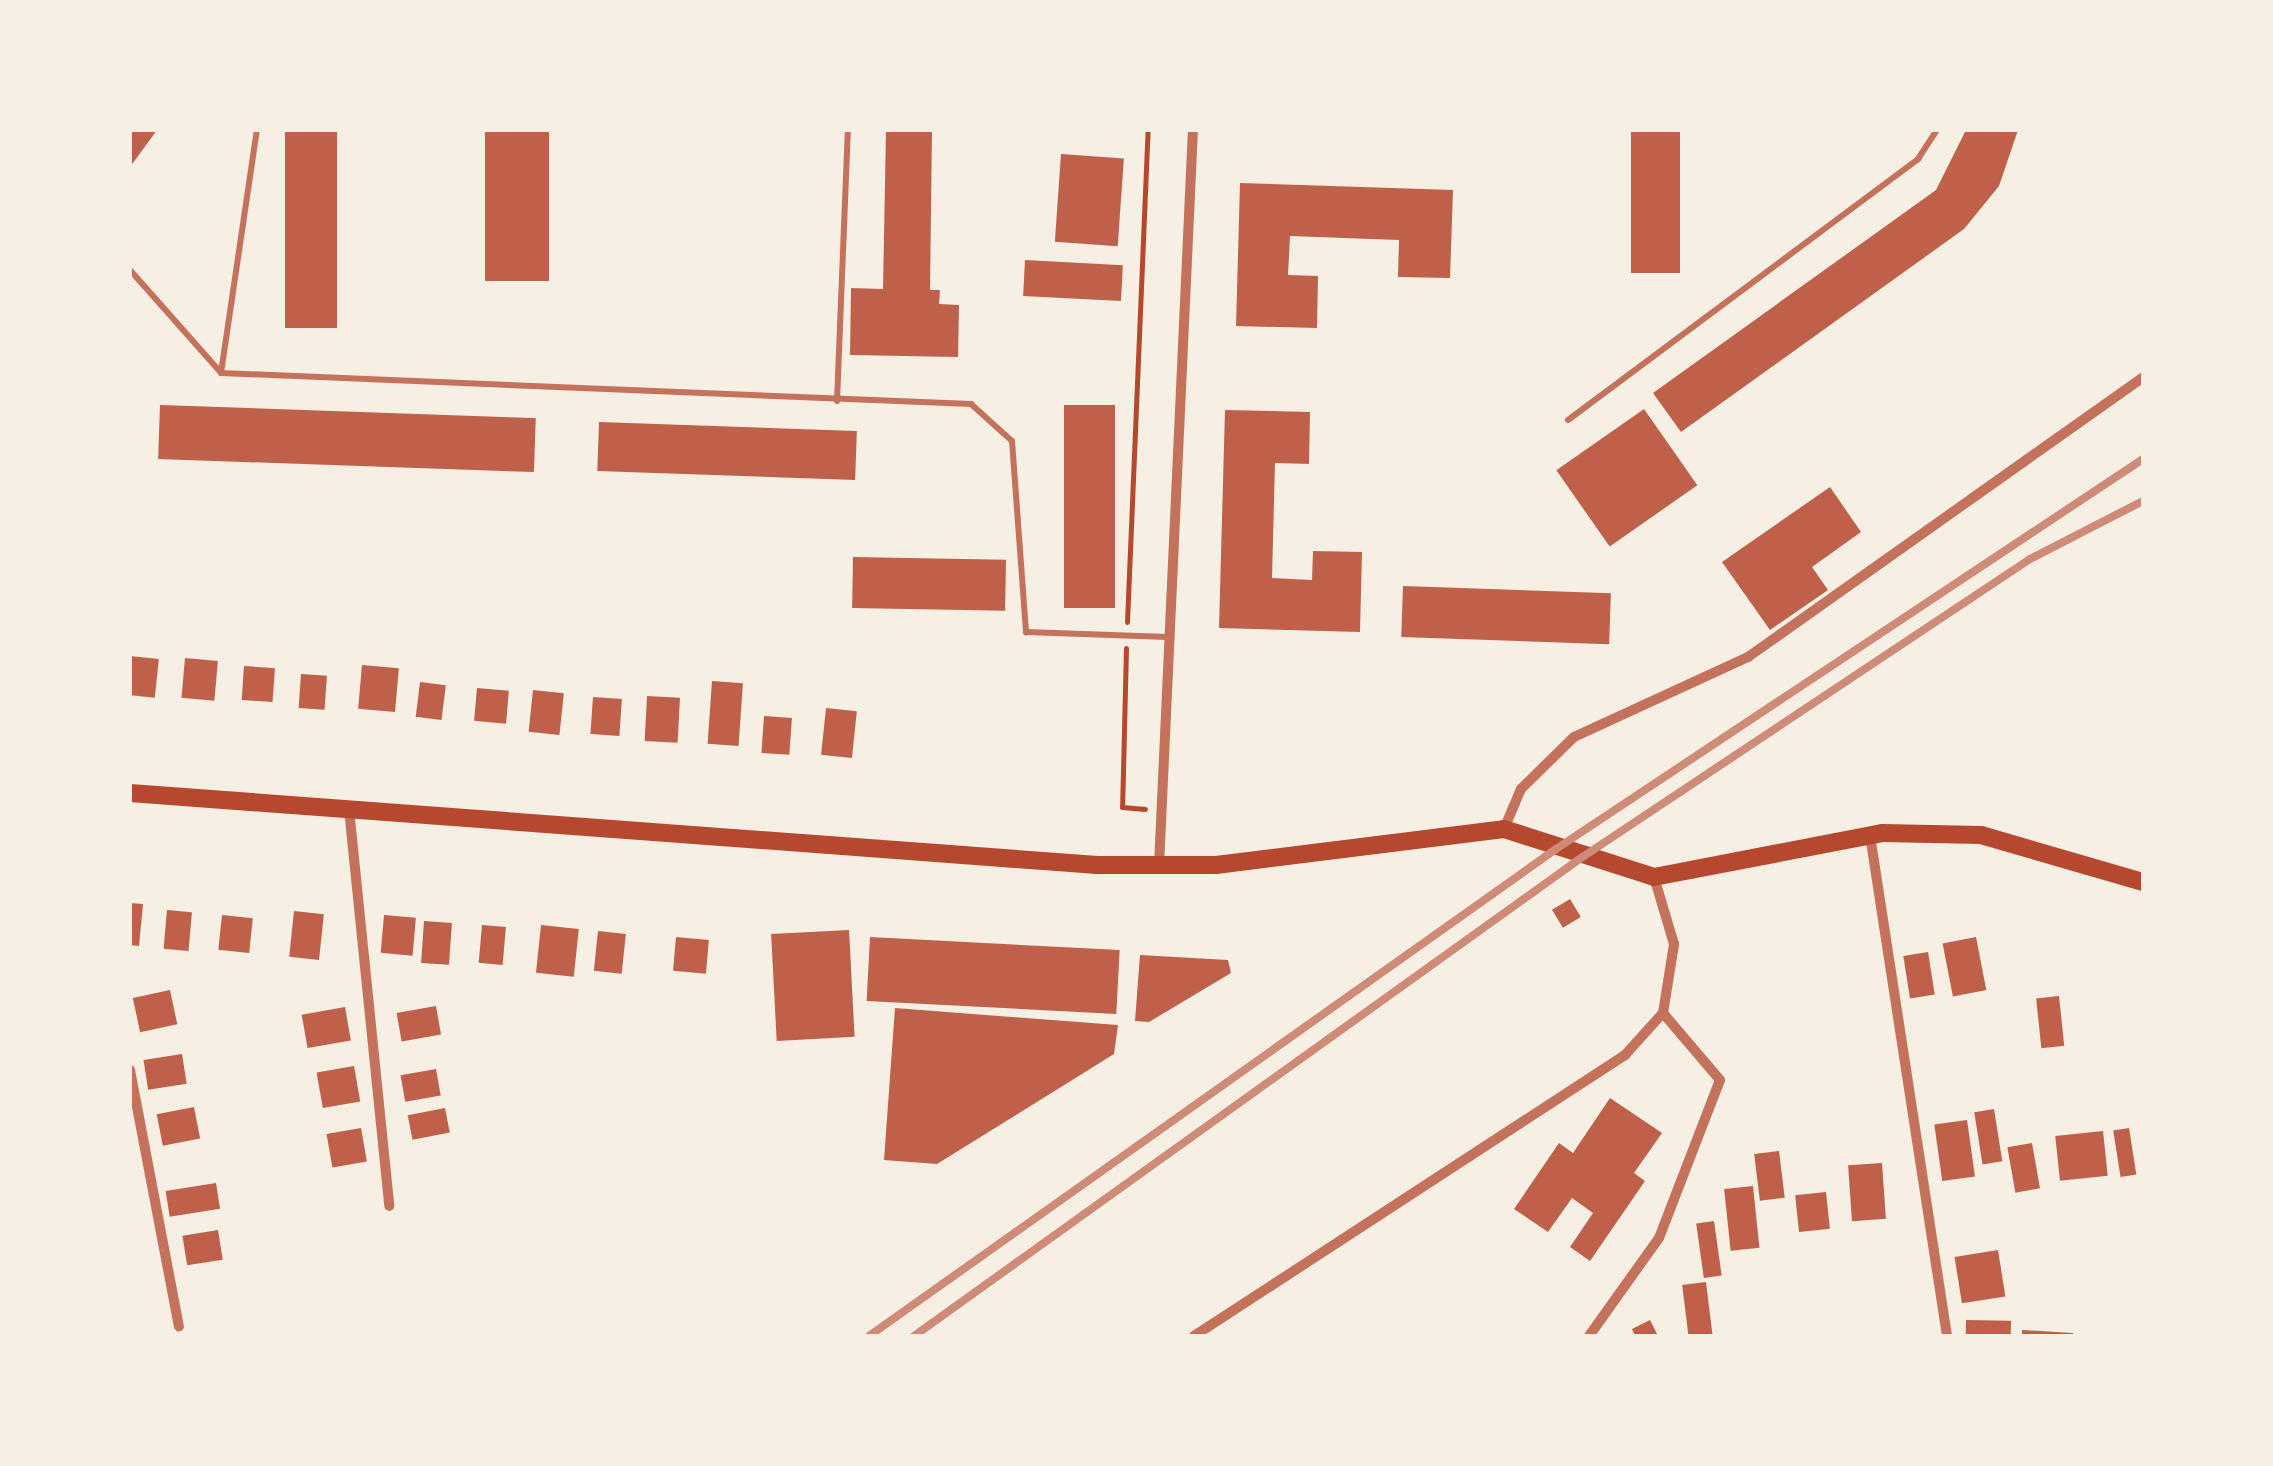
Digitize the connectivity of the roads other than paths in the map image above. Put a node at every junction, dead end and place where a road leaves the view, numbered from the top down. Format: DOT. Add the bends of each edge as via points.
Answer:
graph roads {
  1 [pos="257,130"];
  2 [pos="848,130"];
  3 [pos="1193,130"];
  4 [pos="1936,130"];
  5 [pos="130,270"];
  6 [pos="221,373"];
  7 [pos="2143,377"];
  8 [pos="837,401"];
  9 [pos="1568,420"];
  10 [pos="1168,637"];
  11 [pos="130,793"];
  12 [pos="349,808"];
  13 [pos="1504,828"];
  14 [pos="1870,835"];
  15 [pos="1159,866"];
  16 [pos="1654,876"];
  17 [pos="2143,882"];
  18 [pos="1664,1013"];
  19 [pos="130,1070"];
  20 [pos="389,1206"];
  21 [pos="179,1326"];
  22 [pos="1194,1336"];
  23 [pos="1590,1336"];
  24 [pos="1947,1336"];
  1 -- 6 [label="lane"];
  2 -- 8 [label="lane"];
  3 -- 10 [label="street"];
  4 -- 9 [label="lane" via="1918,159"];
  5 -- 6 [label="lane"];
  6 -- 8 [label="lane"];
  7 -- 13 [label="street" via="1748,657 1574,737 1521,789"];
  8 -- 10 [label="lane" via="971,404 1012,441 1026,632"];
  10 -- 15 [label="street"];
  11 -- 12 [label="main road"];
  12 -- 15 [label="main road"];
  12 -- 20 [label="street"];
  13 -- 15 [label="main road"];
  13 -- 16 [label="main road" via="1611,870"];
  14 -- 16 [label="main road"];
  14 -- 17 [label="main road" via="1981,836"];
  14 -- 24 [label="street"];
  16 -- 18 [label="street" via="1674,944"];
  18 -- 22 [label="street" via="1624,1055"];
  18 -- 23 [label="street" via="1720,1080 1659,1238"];
  19 -- 21 [label="street"];
}
